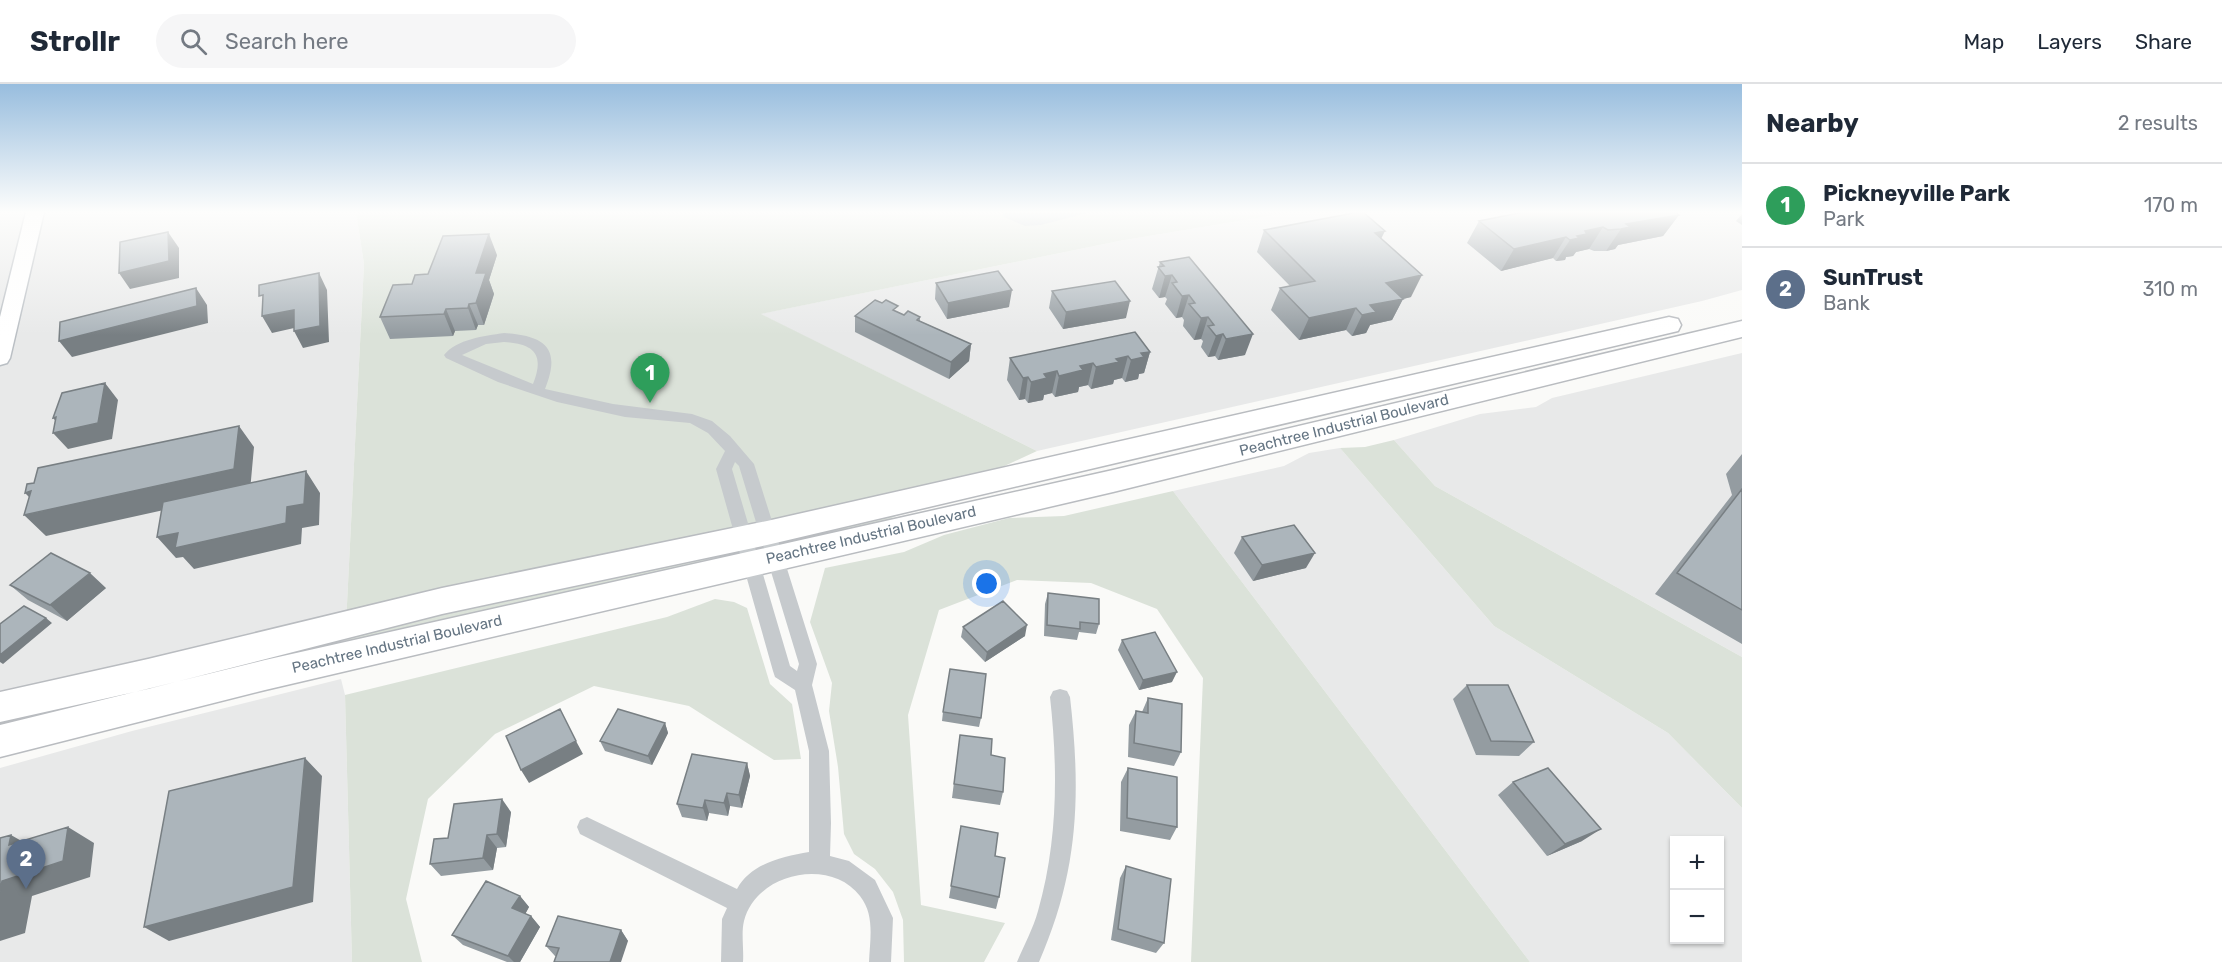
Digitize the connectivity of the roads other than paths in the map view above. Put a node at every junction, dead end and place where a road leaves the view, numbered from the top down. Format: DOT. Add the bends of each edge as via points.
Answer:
graph roads {
  1 [pos="25,253"];
  2 [pos="1742,309"];
  3 [pos="1742,329"];
  4 [pos="0,358"];
  5 [pos="537,391"];
  6 [pos="733,451"];
  7 [pos="758,548"];
  8 [pos="803,685"];
  9 [pos="1060,697"];
  10 [pos="0,707"];
  11 [pos="4,741"];
  12 [pos="587,827"];
  13 [pos="819,861"];
  14 [pos="741,903"];
  15 [pos="732,962"];
  16 [pos="880,962"];
  17 [pos="1028,962"];
  1 -- 4 [label="street"];
  2 -- 7 [label="highway, Peachtree Industrial Boulevard"];
  3 -- 7 [label="highway, Peachtree Industrial Boulevard" via="1135,476"];
  5 -- 5 [label="street" via="508,382 450,355 461,347 497,336 531,342 546,359"];
  5 -- 6 [label="street" via="644,414 685,416 712,428"];
  6 -- 7 [label="street" via="746,464"];
  6 -- 7 [label="street" via="724,469"];
  7 -- 8 [label="street" via="808,664"];
  7 -- 8 [label="street" via="782,671"];
  7 -- 10 [label="highway, Peachtree Industrial Boulevard" via="442,601"];
  7 -- 11 [label="highway, Peachtree Industrial Boulevard"];
  8 -- 13 [label="street" via="819,751"];
  9 -- 17 [label="street" via="1066,745 1064,841 1049,913"];
  12 -- 14 [label="street"];
  13 -- 14 [label="street" via="793,863 769,873"];
  13 -- 16 [label="street" via="833,864 858,879 876,903 884,933"];
  14 -- 15 [label="street" via="730,933"];
}
